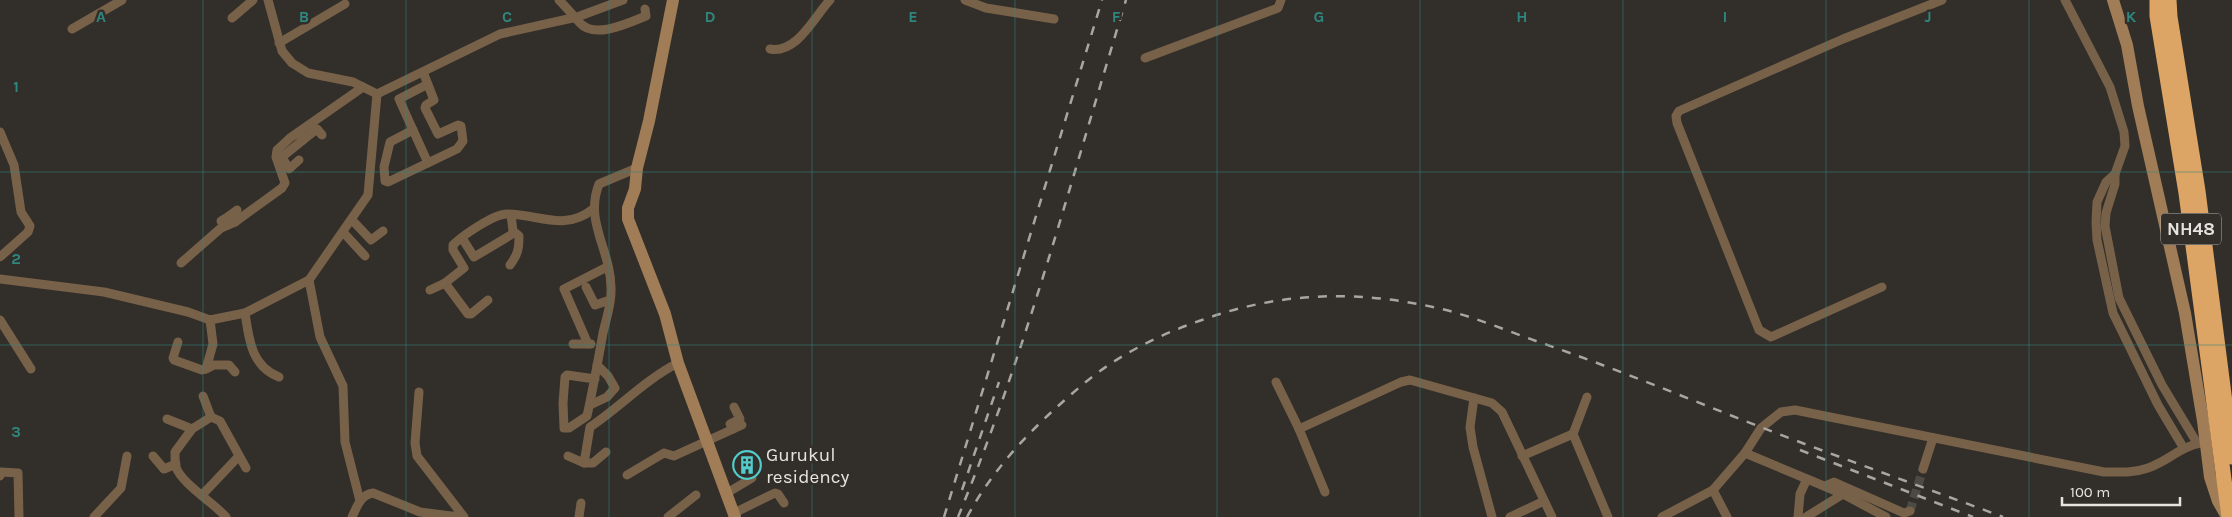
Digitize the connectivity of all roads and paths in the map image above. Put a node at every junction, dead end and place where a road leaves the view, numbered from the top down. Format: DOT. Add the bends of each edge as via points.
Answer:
graph roads {
  1 [pos="122,0"];
  2 [pos="253,0"];
  3 [pos="268,0"];
  4 [pos="559,0"];
  5 [pos="623,0"];
  6 [pos="673,0"];
  7 [pos="830,0"];
  8 [pos="965,0"];
  9 [pos="1281,0"];
  10 [pos="1942,0"];
  11 [pos="2065,0"];
  12 [pos="2113,0"];
  13 [pos="2157,0"];
  14 [pos="2169,0"];
  15 [pos="345,4"];
  16 [pos="645,9"];
  17 [pos="577,17"];
  18 [pos="232,18"];
  19 [pos="1054,20"];
  20 [pos="72,29"];
  21 [pos="280,43"];
  22 [pos="770,49"];
  23 [pos="1146,58"];
  24 [pos="423,72"];
  25 [pos="428,84"];
  26 [pos="393,86"];
  27 [pos="363,87"];
  28 [pos="376,94"];
  29 [pos="399,99"];
  30 [pos="413,130"];
  31 [pos="0,132"];
  32 [pos="322,135"];
  33 [pos="294,146"];
  34 [pos="428,163"];
  35 [pos="637,168"];
  36 [pos="2115,174"];
  37 [pos="593,209"];
  38 [pos="238,210"];
  39 [pos="511,214"];
  40 [pos="232,219"];
  41 [pos="221,221"];
  42 [pos="355,223"];
  43 [pos="383,231"];
  44 [pos="514,233"];
  45 [pos="345,235"];
  46 [pos="462,238"];
  47 [pos="365,256"];
  48 [pos="0,257"];
  49 [pos="181,263"];
  50 [pos="510,265"];
  51 [pos="608,267"];
  52 [pos="0,279"];
  53 [pos="309,280"];
  54 [pos="445,283"];
  55 [pos="586,287"];
  56 [pos="1882,287"];
  57 [pos="430,290"];
  58 [pos="488,300"];
  59 [pos="610,300"];
  60 [pos="245,313"];
  61 [pos="0,320"];
  62 [pos="210,320"];
  63 [pos="178,342"];
  64 [pos="573,344"];
  65 [pos="588,344"];
  66 [pos="601,345"];
  67 [pos="678,363"];
  68 [pos="597,365"];
  69 [pos="31,369"];
  70 [pos="206,369"];
  71 [pos="235,372"];
  72 [pos="279,377"];
  73 [pos="595,379"];
  74 [pos="1276,382"];
  75 [pos="419,392"];
  76 [pos="203,396"];
  77 [pos="1587,397"];
  78 [pos="1474,398"];
  79 [pos="2207,402"];
  80 [pos="590,405"];
  81 [pos="734,407"];
  82 [pos="211,417"];
  83 [pos="167,419"];
  84 [pos="590,427"];
  85 [pos="1300,429"];
  86 [pos="573,432"];
  87 [pos="1573,434"];
  88 [pos="191,436"];
  89 [pos="1933,438"];
  90 [pos="708,441"];
  91 [pos="2201,443"];
  92 [pos="2183,447"];
  93 [pos="606,452"];
  94 [pos="1745,453"];
  95 [pos="127,456"];
  96 [pos="153,456"];
  97 [pos="239,456"];
  98 [pos="568,456"];
  99 [pos="1522,456"];
  100 [pos="2223,458"];
  101 [pos="584,463"];
  102 [pos="176,464"];
  103 [pos="246,468"];
  104 [pos="1923,469"];
  105 [pos="0,473"];
  106 [pos="627,474"];
  107 [pos="752,478"];
  108 [pos="1807,479"];
  109 [pos="1825,486"];
  110 [pos="1713,490"];
  111 [pos="1325,492"];
  112 [pos="727,494"];
  113 [pos="1843,494"];
  114 [pos="202,495"];
  115 [pos="696,495"];
  116 [pos="360,501"];
  117 [pos="1544,501"];
  118 [pos="581,503"];
  119 [pos="784,503"];
  120 [pos="1910,511"];
  121 [pos="428,515"];
  122 [pos="735,515"];
  123 [pos="463,516"];
  124 [pos="19,517"];
  125 [pos="94,517"];
  126 [pos="226,517"];
  127 [pos="352,517"];
  128 [pos="450,517"];
  129 [pos="579,517"];
  130 [pos="668,517"];
  131 [pos="1492,517"];
  132 [pos="1510,517"];
  133 [pos="1552,517"];
  134 [pos="1608,517"];
  135 [pos="1662,517"];
  136 [pos="1727,517"];
  137 [pos="1798,517"];
  138 [pos="1806,517"];
  139 [pos="1886,517"];
  140 [pos="2228,517"];
  1 -- 20 [label="street"];
  2 -- 18 [label="street"];
  3 -- 21 [label="street"];
  4 -- 17 [label="street"];
  5 -- 17 [label="street"];
  6 -- 35 [label="street"];
  7 -- 22 [label="street" via="796,43 780,50"];
  8 -- 19 [label="street" via="986,8"];
  9 -- 23 [label="street" via="1278,8"];
  10 -- 56 [label="street" via="1843,39 1679,111 1676,116 1759,330 1771,336"];
  11 -- 36 [label="street" via="2110,87 2124,132 2124,146"];
  12 -- 79 [label="street" via="2127,45 2138,106"];
  13 -- 79 [label="highway, NH48" via="2186,193"];
  14 -- 100 [label="highway, NH48" via="2198,191"];
  15 -- 21 [label="street"];
  16 -- 17 [label="street" via="646,16 602,31 586,27"];
  17 -- 24 [label="street" via="500,34"];
  21 -- 27 [label="street" via="292,63 308,73"];
  24 -- 25 [label="street"];
  24 -- 26 [label="street"];
  25 -- 29 [label="street"];
  25 -- 34 [label="street" via="434,100 425,108 438,134 458,125 461,126 463,141 457,149"];
  26 -- 28 [label="street"];
  26 -- 29 [label="street"];
  27 -- 28 [label="street"];
  27 -- 33 [label="street"];
  28 -- 42 [label="street" via="371,125 368,195"];
  29 -- 30 [label="street"];
  30 -- 34 [label="street"];
  30 -- 34 [label="street" via="390,142 384,167 385,181"];
  31 -- 48 [label="street" via="14,165 21,212 30,226 28,232"];
  32 -- 33 [label="street" via="316,129"];
  33 -- 40 [label="street" via="277,150 285,183 282,188"];
  35 -- 37 [label="street" via="599,184"];
  35 -- 67 [label="street" via="628,219 666,314"];
  36 -- 91 [label="street" via="2116,184 2105,226 2119,298 2162,384"];
  36 -- 92 [label="street" via="2106,182 2097,202 2096,222 2113,313 2158,405"];
  37 -- 39 [label="street" via="574,220"];
  37 -- 51 [label="street"];
  38 -- 40 [label="street"];
  39 -- 44 [label="street"];
  39 -- 46 [label="street" via="495,216"];
  40 -- 41 [label="street"];
  40 -- 49 [label="street"];
  42 -- 43 [label="street" via="373,240"];
  42 -- 45 [label="street"];
  44 -- 46 [label="street" via="474,257"];
  44 -- 50 [label="street" via="519,236 519,249"];
  45 -- 47 [label="street"];
  45 -- 53 [label="street"];
  46 -- 54 [label="street" via="452,247 464,268"];
  51 -- 59 [label="street"];
  51 -- 65 [label="street" via="564,289"];
  52 -- 62 [label="street" via="104,292"];
  53 -- 60 [label="street"];
  53 -- 116 [label="street" via="320,337 344,386 345,442"];
  54 -- 57 [label="street"];
  54 -- 58 [label="street" via="468,314"];
  55 -- 59 [label="street" via="595,304"];
  59 -- 66 [label="street"];
  60 -- 62 [label="street"];
  60 -- 72 [label="street" via="256,359"];
  61 -- 69 [label="street"];
  62 -- 70 [label="street" via="213,344"];
  63 -- 70 [label="street" via="174,360"];
  64 -- 65 [label="street"];
  65 -- 66 [label="street"];
  66 -- 68 [label="street"];
  67 -- 84 [label="street"];
  67 -- 90 [label="street"];
  68 -- 73 [label="street"];
  68 -- 80 [label="street" via="615,388 607,397"];
  70 -- 71 [label="street" via="214,365 229,365"];
  73 -- 80 [label="street"];
  73 -- 80 [label="street" via="565,376 564,428 585,420"];
  74 -- 85 [label="street"];
  75 -- 123 [label="street" via="414,443 417,456"];
  76 -- 82 [label="street"];
  77 -- 87 [label="street"];
  78 -- 85 [label="street" via="1410,380"];
  78 -- 99 [label="street" via="1492,403 1502,412"];
  78 -- 131 [label="street" via="1470,427 1473,447"];
  79 -- 91 [label="street"];
  79 -- 100 [label="highway, NH48"];
  81 -- 90 [label="street" via="740,419 737,425"];
  82 -- 88 [label="street"];
  82 -- 97 [label="street" via="220,421"];
  83 -- 88 [label="street"];
  84 -- 86 [label="street"];
  84 -- 101 [label="street"];
  85 -- 111 [label="street"];
  87 -- 99 [label="street"];
  87 -- 134 [label="street"];
  88 -- 102 [label="street" via="175,452"];
  89 -- 92 [label="street" via="2104,472 2144,470"];
  89 -- 94 [label="street" via="1795,410 1781,412 1761,428"];
  89 -- 104 [label="street"];
  90 -- 106 [label="street" via="674,456 664,453"];
  90 -- 112 [label="street"];
  91 -- 92 [label="street"];
  91 -- 100 [label="street"];
  93 -- 101 [label="street" via="593,462"];
  94 -- 108 [label="street"];
  94 -- 110 [label="street"];
  95 -- 125 [label="street" via="121,488"];
  96 -- 102 [label="street" via="164,469"];
  97 -- 103 [label="street"];
  97 -- 114 [label="street"];
  98 -- 101 [label="street"];
  99 -- 117 [label="street"];
  100 -- 140 [label="highway, NH48"];
  102 -- 114 [label="street" via="178,471"];
  105 -- 124 [label="street" via="18,473"];
  107 -- 112 [label="street"];
  108 -- 109 [label="street"];
  108 -- 137 [label="street" via="1800,494"];
  109 -- 113 [label="street"];
  109 -- 120 [label="street" via="1834,482 1904,513"];
  110 -- 135 [label="street"];
  110 -- 136 [label="street"];
  112 -- 122 [label="street"];
  113 -- 138 [label="street"];
  113 -- 139 [label="street"];
  114 -- 126 [label="street"];
  115 -- 130 [label="street"];
  116 -- 121 [label="street" via="373,493"];
  116 -- 127 [label="street"];
  117 -- 132 [label="street"];
  117 -- 133 [label="street"];
  118 -- 129 [label="street"];
  119 -- 122 [label="street" via="775,493"];
  121 -- 128 [label="street"];
  123 -- 128 [label="street"];
}
